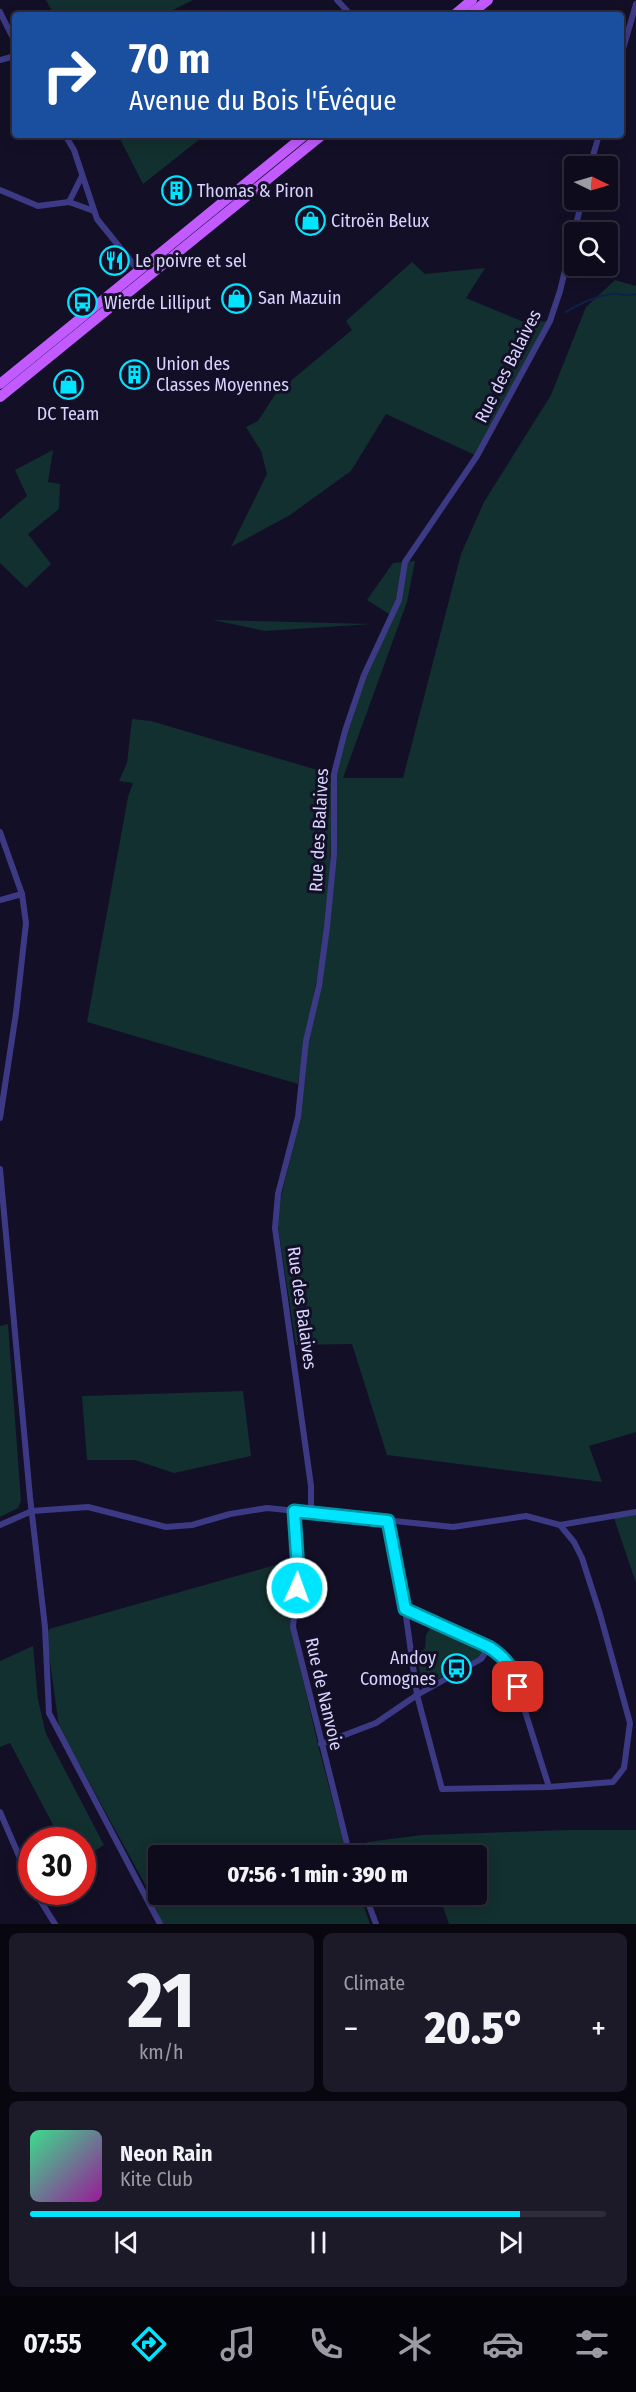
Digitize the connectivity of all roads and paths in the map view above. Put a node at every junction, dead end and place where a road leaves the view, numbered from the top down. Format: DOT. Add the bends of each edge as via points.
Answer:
graph roads {
  1 [pos="337,0"];
  2 [pos="472,0"];
  3 [pos="488,0"];
  4 [pos="636,4"];
  5 [pos="0,12"];
  6 [pos="348,12"];
  7 [pos="458,12"];
  8 [pos="473,12"];
  9 [pos="12,36"];
  10 [pos="624,46"];
  11 [pos="67,138"];
  12 [pos="302,138"];
  13 [pos="318,138"];
  14 [pos="598,138"];
  15 [pos="593,156"];
  16 [pos="82,176"];
  17 [pos="0,190"];
  18 [pos="69,202"];
  19 [pos="580,210"];
  20 [pos="94,211"];
  21 [pos="142,275"];
  22 [pos="0,384"];
  23 [pos="0,397"];
  24 [pos="0,832"];
  25 [pos="22,894"];
  26 [pos="0,900"];
  27 [pos="0,1119"];
  28 [pos="0,1169"];
  29 [pos="32,1511"];
  30 [pos="294,1511"];
  31 [pos="311,1512"];
  32 [pos="636,1512"];
  33 [pos="388,1521"];
  34 [pos="0,1525"];
  35 [pos="560,1525"];
  36 [pos="405,1609"];
  37 [pos="489,1647"];
  38 [pos="417,1695"];
  39 [pos="321,1744"];
  40 [pos="549,1787"];
  41 [pos="0,1812"];
  42 [pos="347,1845"];
  43 [pos="18,1854"];
  44 [pos="43,1905"];
  45 [pos="369,1905"];
  46 [pos="55,1924"];
  47 [pos="160,1924"];
  48 [pos="376,1924"];
  1 -- 6 [label="street"];
  2 -- 7 [label="main road"];
  3 -- 8 [label="main road"];
  4 -- 10 [label="street"];
  5 -- 9 [label="street"];
  11 -- 16 [label="street"];
  12 -- 21 [label="main road"];
  13 -- 21 [label="main road"];
  14 -- 15 [label="street"];
  16 -- 18 [label="street"];
  16 -- 20 [label="street"];
  17 -- 18 [label="street" via="38,206"];
  18 -- 20 [label="street"];
  19 -- 31 [label="street, Rue des Balaives" via="550,321 477,456 405,562 399,600 364,675 334,774 334,854 327,927 306,1041 298,1118 275,1228 311,1486"];
  20 -- 21 [label="street"];
  21 -- 22 [label="main road"];
  21 -- 23 [label="main road"];
  24 -- 25 [label="street"];
  25 -- 26 [label="street"];
  25 -- 27 [label="street" via="26,923"];
  28 -- 29 [label="street"];
  29 -- 30 [label="street" via="88,1507 166,1527 267,1508"];
  29 -- 34 [label="street"];
  29 -- 47 [label="street" via="45,1627 49,1713"];
  30 -- 31 [label="street"];
  30 -- 39 [label="street, Rue de Nanvoie" via="298,1569 293,1627"];
  31 -- 33 [label="street"];
  32 -- 35 [label="street"];
  33 -- 35 [label="street" via="453,1527 526,1516"];
  33 -- 36 [label="street"];
  35 -- 40 [label="street" via="582,1558 630,1723 624,1768 614,1782"];
  36 -- 37 [label="street"];
  36 -- 38 [label="street"];
  37 -- 38 [label="street" via="481,1659"];
  37 -- 40 [label="street" via="511,1667"];
  38 -- 39 [label="street" via="376,1723"];
  38 -- 40 [label="street" via="442,1789"];
  39 -- 42 [label="street, Rue de Nanvoie"];
  41 -- 43 [label="street"];
  44 -- 46 [label="street"];
  45 -- 48 [label="street"];
}
